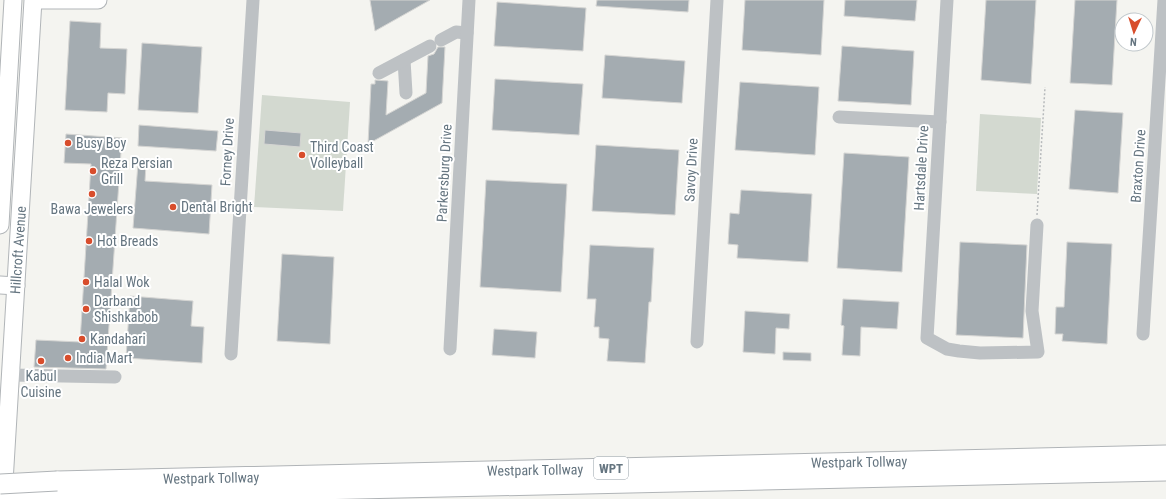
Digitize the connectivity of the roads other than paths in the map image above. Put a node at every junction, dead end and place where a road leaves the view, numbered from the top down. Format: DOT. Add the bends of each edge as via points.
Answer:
graph roads {
  1 [pos="13,0"];
  2 [pos="33,0"];
  3 [pos="40,0"];
  4 [pos="98,0"];
  5 [pos="252,0"];
  6 [pos="469,0"];
  7 [pos="718,0"];
  8 [pos="947,0"];
  9 [pos="1164,0"];
  10 [pos="467,33"];
  11 [pos="404,60"];
  12 [pos="379,73"];
  13 [pos="406,93"];
  14 [pos="839,117"];
  15 [pos="940,122"];
  16 [pos="3,174"];
  17 [pos="23,175"];
  18 [pos="0,225"];
  19 [pos="1037,225"];
  20 [pos="8,286"];
  21 [pos="1143,334"];
  22 [pos="697,342"];
  23 [pos="450,349"];
  24 [pos="231,354"];
  25 [pos="11,375"];
  26 [pos="115,377"];
  27 [pos="1166,455"];
  28 [pos="1166,471"];
  29 [pos="0,484"];
  30 [pos="57,489"];
  31 [pos="3,499"];
  32 [pos="14,499"];
  1 -- 16 [label="main road, Hillcroft Avenue"];
  2 -- 17 [label="main road, Hillcroft Avenue"];
  3 -- 4 [label="main road"];
  5 -- 24 [label="street, Forney Drive"];
  6 -- 10 [label="street, Parkersburg Drive"];
  7 -- 22 [label="street, Savoy Drive"];
  8 -- 15 [label="street, Hartsdale Drive"];
  9 -- 21 [label="street, Braxton Drive"];
  10 -- 11 [label="street" via="456,32"];
  10 -- 23 [label="street, Parkersburg Drive"];
  11 -- 12 [label="street"];
  11 -- 13 [label="street"];
  14 -- 15 [label="street"];
  15 -- 19 [label="street, Hartsdale Drive" via="927,338 947,349 959,351 1038,352 1032,311"];
  16 -- 17 [label="main road"];
  16 -- 18 [label="main road, Hillcroft Avenue"];
  17 -- 20 [label="main road, Hillcroft Avenue"];
  20 -- 25 [label="main road, Hillcroft Avenue"];
  25 -- 26 [label="street"];
  25 -- 31 [label="main road, Hillcroft Avenue"];
  27 -- 30 [label="highway, Westpark Tollway / WPT"];
  28 -- 30 [label="highway, Westpark Tollway / WPT"];
  29 -- 30 [label="highway, Westpark Tollway / WPT, bridge"];
  30 -- 32 [label="highway, Westpark Tollway / WPT"];
}
